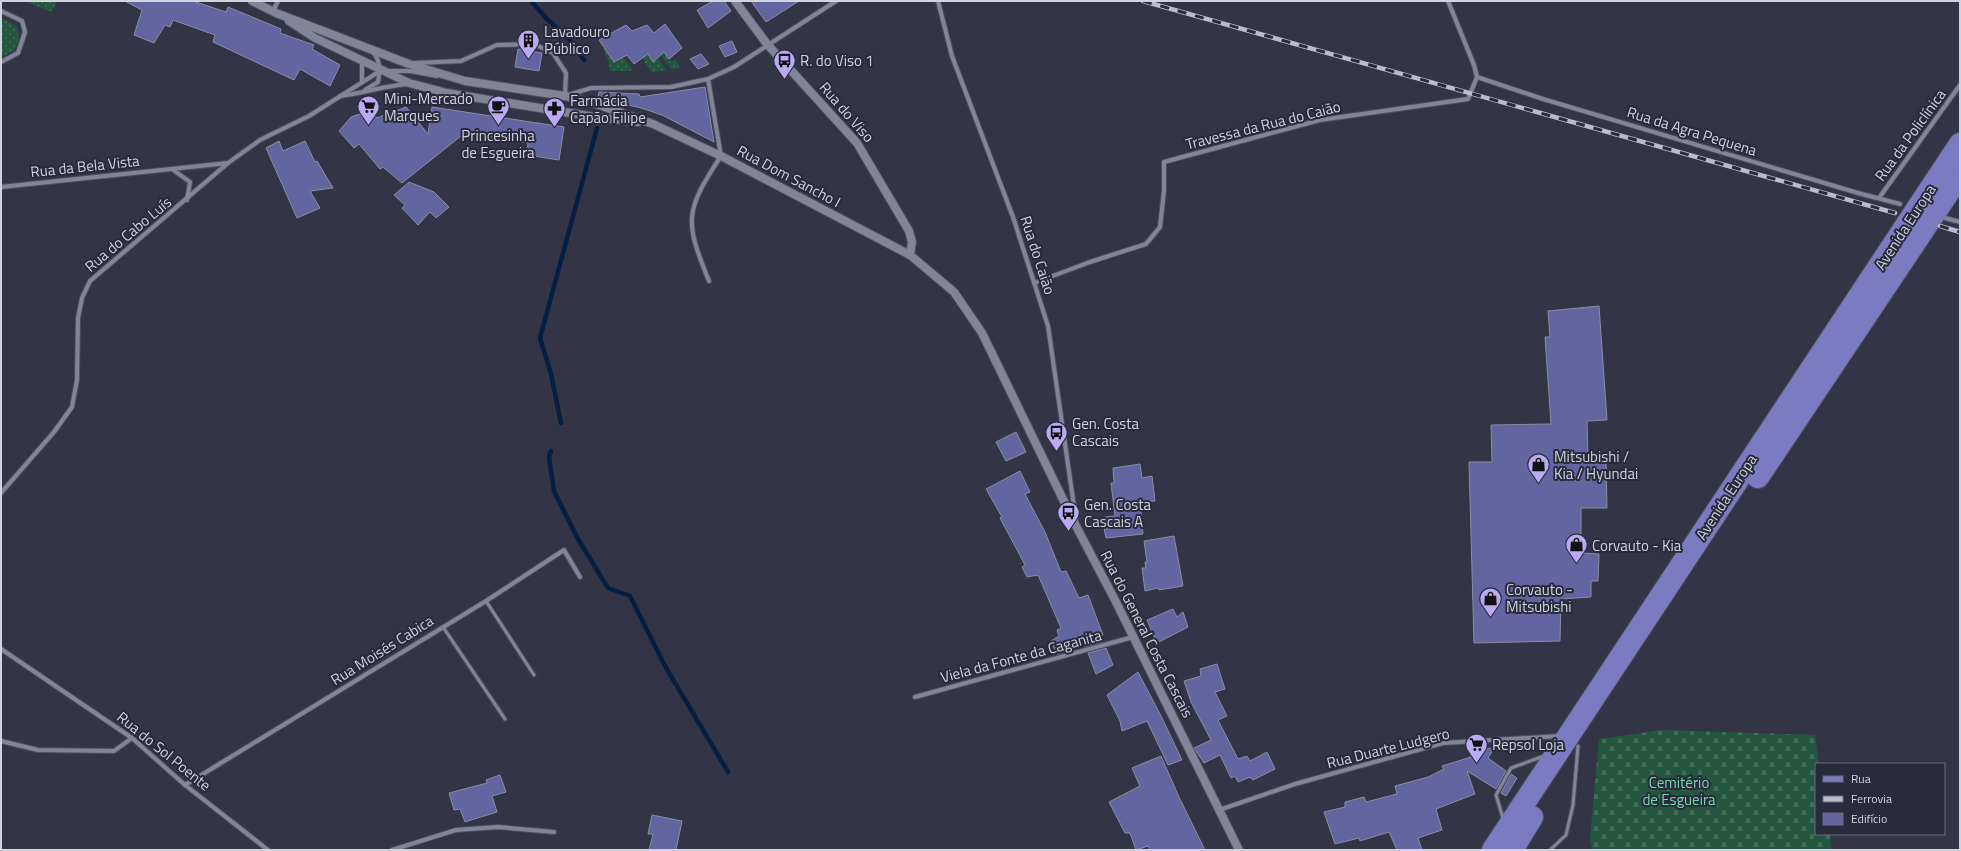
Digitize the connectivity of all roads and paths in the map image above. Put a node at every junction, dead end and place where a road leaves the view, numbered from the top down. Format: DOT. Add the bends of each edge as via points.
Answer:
graph roads {
  1 [pos="252,1"];
  2 [pos="278,1"];
  3 [pos="735,1"];
  4 [pos="836,1"];
  5 [pos="938,1"];
  6 [pos="1448,1"];
  7 [pos="1,11"];
  8 [pos="275,12"];
  9 [pos="767,44"];
  10 [pos="369,47"];
  11 [pos="362,59"];
  12 [pos="1,62"];
  13 [pos="409,64"];
  14 [pos="380,70"];
  15 [pos="1477,77"];
  16 [pos="708,79"];
  17 [pos="465,81"];
  18 [pos="362,82"];
  19 [pos="409,83"];
  20 [pos="1960,85"];
  21 [pos="360,94"];
  22 [pos="565,96"];
  23 [pos="337,97"];
  24 [pos="653,124"];
  25 [pos="1960,144"];
  26 [pos="721,156"];
  27 [pos="228,163"];
  28 [pos="172,169"];
  29 [pos="1960,175"];
  30 [pos="1,187"];
  31 [pos="1879,198"];
  32 [pos="187,200"];
  33 [pos="1900,204"];
  34 [pos="1945,218"];
  35 [pos="1960,222"];
  36 [pos="910,255"];
  37 [pos="709,281"];
  38 [pos="1034,283"];
  39 [pos="1,493"];
  40 [pos="1076,526"];
  41 [pos="580,577"];
  42 [pos="486,601"];
  43 [pos="443,626"];
  44 [pos="1134,637"];
  45 [pos="1,648"];
  46 [pos="534,676"];
  47 [pos="915,697"];
  48 [pos="505,719"];
  49 [pos="132,738"];
  50 [pos="1,741"];
  51 [pos="1568,744"];
  52 [pos="186,785"];
  53 [pos="1219,810"];
  54 [pos="1507,829"];
  55 [pos="554,832"];
  56 [pos="268,850"];
  57 [pos="392,850"];
  58 [pos="1239,850"];
  59 [pos="1493,850"];
  60 [pos="1512,850"];
  61 [pos="1550,850"];
  1 -- 8 [label="main road, Rua Dom Sancho I"];
  2 -- 8 [label="street"];
  3 -- 9 [label="main road, Rua do Viso"];
  4 -- 9 [label="street"];
  5 -- 38 [label="street, Rua do Caião" via="952,56 1013,216"];
  6 -- 15 [label="street"];
  7 -- 12 [label="street" via="22,21 25,32 18,53"];
  8 -- 10 [label="main road, Rua Dom Sancho I"];
  8 -- 11 [label="main road, Rua Dom Sancho I" via="314,38"];
  9 -- 16 [label="street" via="734,67"];
  9 -- 36 [label="main road, Rua do Viso" via="866,155 909,231 912,242"];
  10 -- 13 [label="main road, Rua Dom Sancho I"];
  10 -- 14 [label="street" via="378,59"];
  11 -- 14 [label="main road, Rua Dom Sancho I"];
  11 -- 18 [label="street"];
  13 -- 17 [label="main road, Rua Dom Sancho I"];
  13 -- 22 [label="street" via="461,61 497,45 534,44 553,53 566,73"];
  14 -- 17 [label="street, Rua Dom Sancho I" via="411,71"];
  14 -- 18 [label="street, Rua do Cabo Luís"];
  14 -- 19 [label="main road, Rua Dom Sancho I"];
  14 -- 21 [label="street, Rua do Cabo Luís" via="378,82"];
  15 -- 31 [label="street, Rua da Agra Pequena" via="1566,106"];
  15 -- 38 [label="street, Travessa da Rua do Caião" via="1468,99 1320,120 1164,162 1160,227 1146,244"];
  16 -- 22 [label="street" via="671,87 591,88"];
  16 -- 26 [label="street"];
  17 -- 22 [label="main road, Rua Dom Sancho I"];
  18 -- 23 [label="street, Rua do Cabo Luís"];
  19 -- 21 [label="street, Rua do Cabo Luís" via="385,86"];
  19 -- 24 [label="main road, Rua Dom Sancho I" via="447,93 524,106"];
  20 -- 31 [label="street, Rua da Policlínica"];
  21 -- 23 [label="street, Rua do Cabo Luís"];
  22 -- 24 [label="main road, Rua Dom Sancho I"];
  23 -- 27 [label="street, Rua do Cabo Luís" via="309,116 260,140"];
  24 -- 26 [label="main road, Rua Dom Sancho I"];
  25 -- 51 [label="main road, Avenida Europa"];
  26 -- 36 [label="main road, Rua Dom Sancho I"];
  26 -- 37 [label="street" via="695,200 691,217 692,235"];
  27 -- 28 [label="street, Rua da Bela Vista"];
  27 -- 32 [label="street, Rua do Cabo Luís"];
  28 -- 30 [label="street, Rua da Bela Vista"];
  28 -- 32 [label="street" via="190,182"];
  29 -- 51 [label="main road, Avenida Europa"];
  31 -- 33 [label="street, Rua da Agra Pequena"];
  32 -- 39 [label="street, Rua do Cabo Luís" via="90,281 82,298 78,318 77,380 72,407 54,432"];
  34 -- 35 [label="street"];
  36 -- 40 [label="main road, Rua do General Costa Cascais" via="954,292 982,333"];
  38 -- 40 [label="street, Rua do Caião" via="1048,326"];
  40 -- 44 [label="main road, Rua do General Costa Cascais"];
  41 -- 42 [label="street, Rua Moisés Cabica" via="564,550"];
  42 -- 43 [label="street, Rua Moisés Cabica"];
  42 -- 46 [label="lane"];
  43 -- 48 [label="lane"];
  43 -- 52 [label="street, Rua Moisés Cabica"];
  44 -- 47 [label="street, Viela da Fonte da Caganita"];
  44 -- 53 [label="main road, Rua do General Costa Cascais"];
  45 -- 49 [label="street, Rua do Sol Poente"];
  49 -- 50 [label="street" via="114,751 38,750"];
  49 -- 52 [label="street, Rua do Sol Poente"];
  51 -- 53 [label="street, Rua Duarte Ludgero" via="1443,743 1295,784"];
  51 -- 54 [label="main road, Avenida Europa"];
  51 -- 54 [label="lane" via="1511,768 1496,795"];
  51 -- 60 [label="main road, Avenida Europa"];
  51 -- 61 [label="lane" via="1573,805 1566,835"];
  52 -- 56 [label="street, Rua do Sol Poente"];
  53 -- 58 [label="main road, Rua do General Costa Cascais"];
  54 -- 59 [label="main road, Avenida Europa"];
  55 -- 57 [label="street" via="498,827 456,830"];
}
